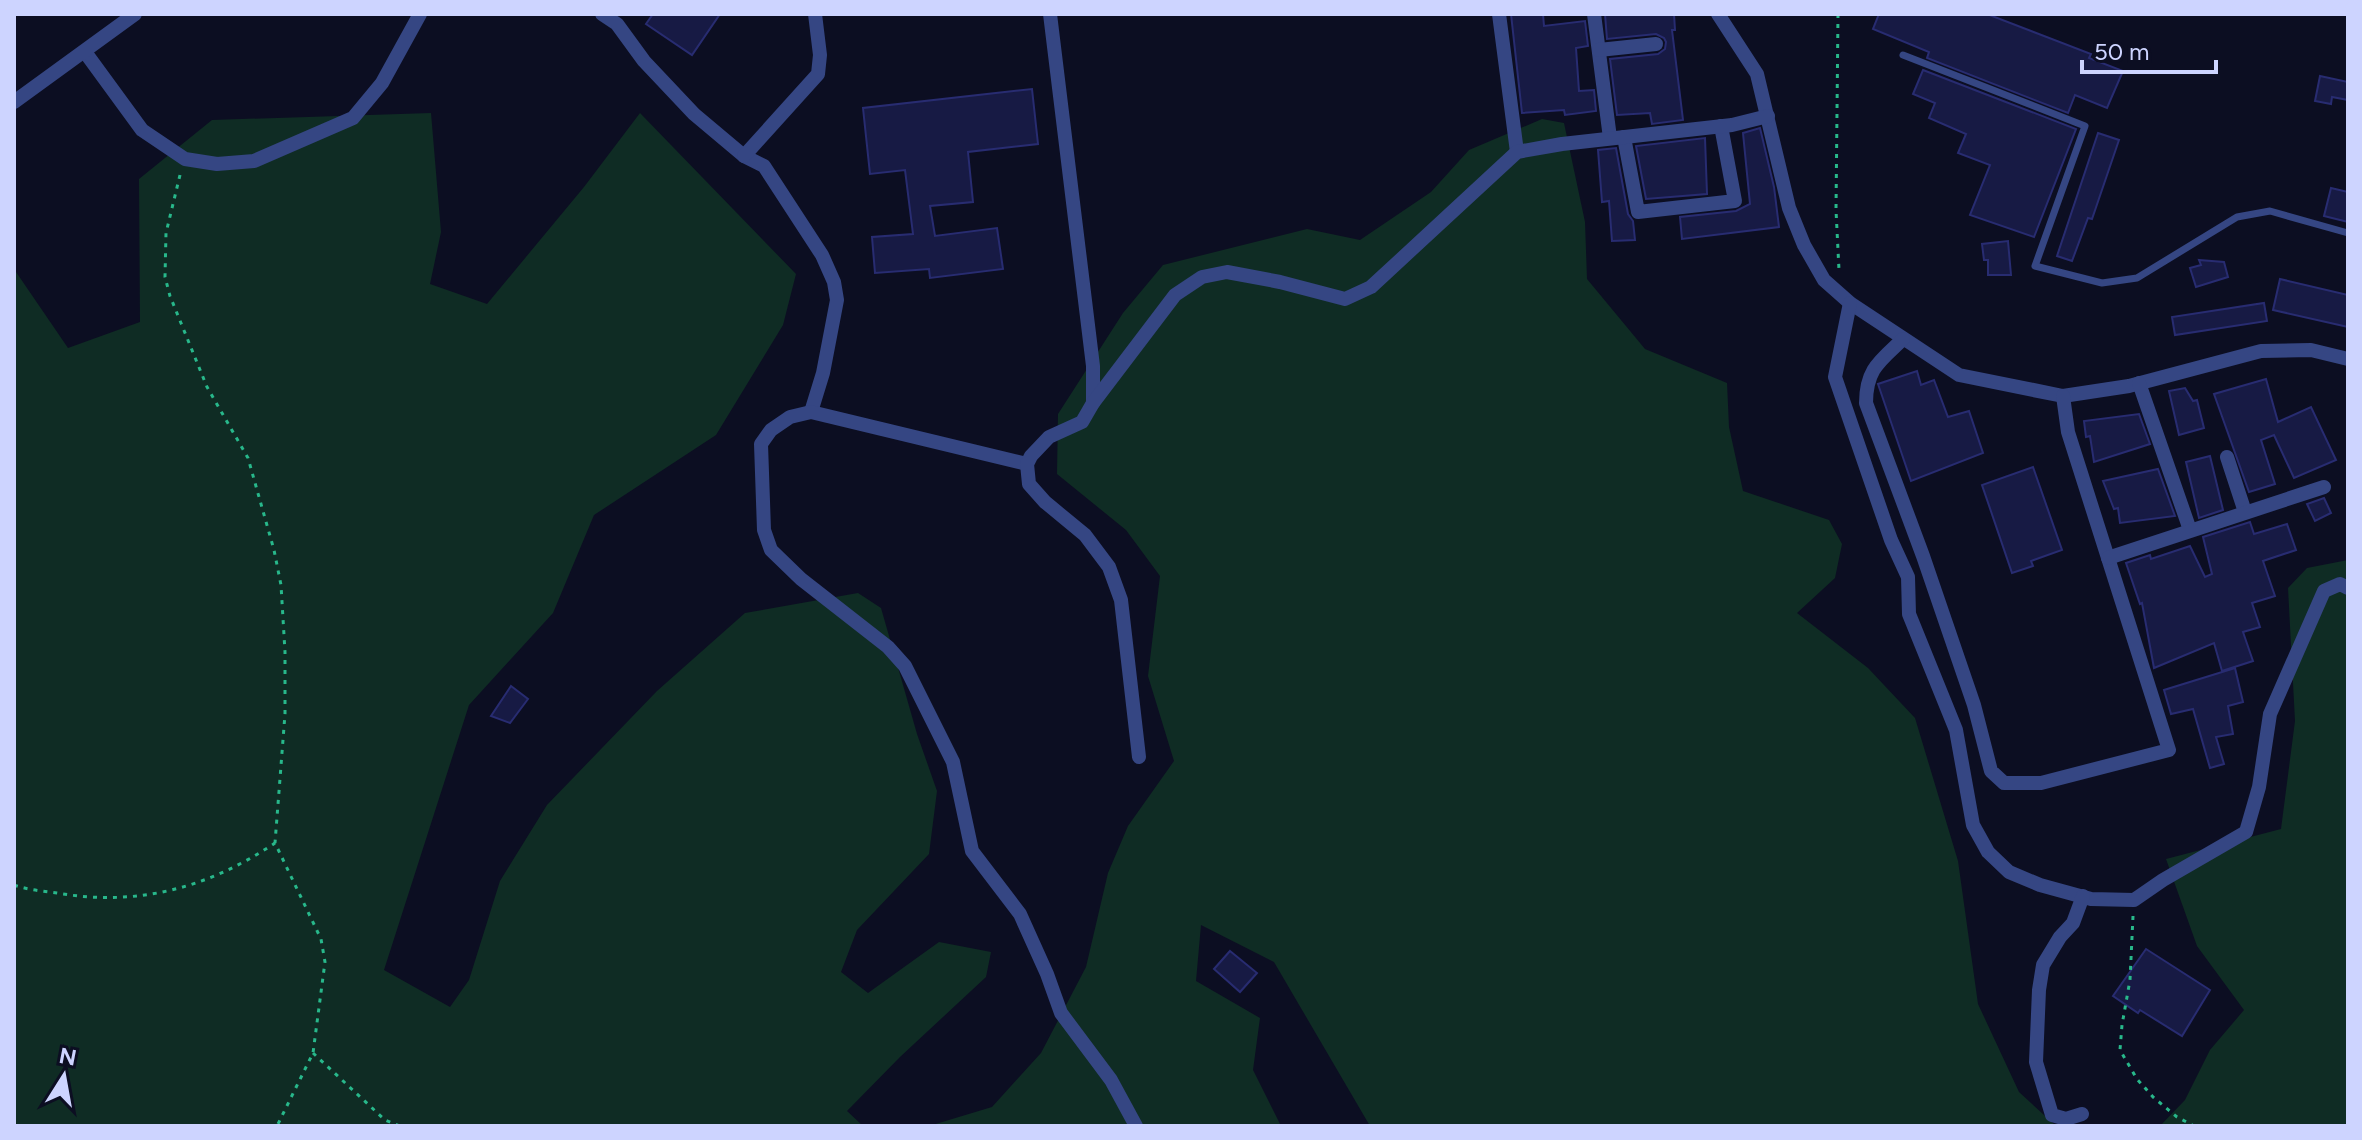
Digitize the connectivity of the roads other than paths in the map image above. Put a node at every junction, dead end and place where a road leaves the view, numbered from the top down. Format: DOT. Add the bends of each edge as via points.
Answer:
graph roads {
  1 [pos="135,14"];
  2 [pos="420,14"];
  3 [pos="602,14"];
  4 [pos="815,14"];
  5 [pos="1050,14"];
  6 [pos="1499,14"];
  7 [pos="1594,14"];
  8 [pos="1718,14"];
  9 [pos="621,19"];
  10 [pos="1656,44"];
  11 [pos="1599,50"];
  12 [pos="85,52"];
  13 [pos="1903,55"];
  14 [pos="14,102"];
  15 [pos="1768,116"];
  16 [pos="1721,126"];
  17 [pos="1617,138"];
  18 [pos="1517,152"];
  19 [pos="744,156"];
  20 [pos="2348,233"];
  21 [pos="1845,298"];
  22 [pos="1903,339"];
  23 [pos="2348,359"];
  24 [pos="2139,383"];
  25 [pos="2063,396"];
  26 [pos="1093,403"];
  27 [pos="811,412"];
  28 [pos="2227,457"];
  29 [pos="1027,464"];
  30 [pos="2324,487"];
  31 [pos="2245,512"];
  32 [pos="2190,530"];
  33 [pos="2108,558"];
  34 [pos="2348,588"];
  35 [pos="1139,757"];
  36 [pos="2083,896"];
  37 [pos="2082,1114"];
  38 [pos="1136,1126"];
  1 -- 12 [label="street"];
  2 -- 12 [label="street" via="382,83 353,118 254,161 217,164 185,159 142,130"];
  3 -- 9 [label="street"];
  4 -- 19 [label="street" via="818,74"];
  5 -- 26 [label="street" via="1093,366"];
  6 -- 18 [label="street"];
  7 -- 11 [label="street"];
  8 -- 15 [label="street" via="1757,74"];
  9 -- 19 [label="street" via="644,61"];
  10 -- 11 [label="street"];
  11 -- 17 [label="street"];
  12 -- 14 [label="street"];
  13 -- 20 [label="lane" via="2085,126 2035,266 2102,283 2137,278 2237,217 2270,211"];
  15 -- 16 [label="street"];
  15 -- 21 [label="street" via="1789,208 1804,245 1824,280"];
  16 -- 17 [label="street"];
  16 -- 17 [label="street" via="1735,201 1638,212"];
  17 -- 18 [label="street"];
  18 -- 26 [label="street" via="1371,287 1345,299 1227,272 1202,277 1175,295"];
  19 -- 27 [label="street" via="764,166 834,282 837,300"];
  21 -- 22 [label="street"];
  21 -- 36 [label="street" via="1835,377 1908,577 1909,614 1956,730 1973,825 1988,852 2009,872"];
  22 -- 25 [label="street" via="1959,375"];
  22 -- 33 [label="street" via="1876,365 1866,383 1866,403 1974,705 1991,771 2004,783 2041,783 2169,750"];
  23 -- 24 [label="street" via="2311,350 2261,351"];
  24 -- 25 [label="street"];
  24 -- 32 [label="street"];
  25 -- 33 [label="street" via="2068,432"];
  26 -- 29 [label="street" via="1082,422 1049,437"];
  27 -- 29 [label="street"];
  27 -- 38 [label="street" via="790,417 761,444 764,530 771,550 905,666 953,762 972,851 1020,914 1061,1013 1111,1080"];
  28 -- 31 [label="street"];
  29 -- 35 [label="street" via="1029,484 1085,535 1109,567 1121,600"];
  30 -- 31 [label="street"];
  31 -- 32 [label="street"];
  32 -- 33 [label="street"];
  34 -- 36 [label="street" via="2340,584 2324,591 2280,689 2246,832 2134,900"];
  36 -- 37 [label="street" via="2073,923 2043,965 2036,1038 2036,1062 2052,1115 2066,1119"];
}
